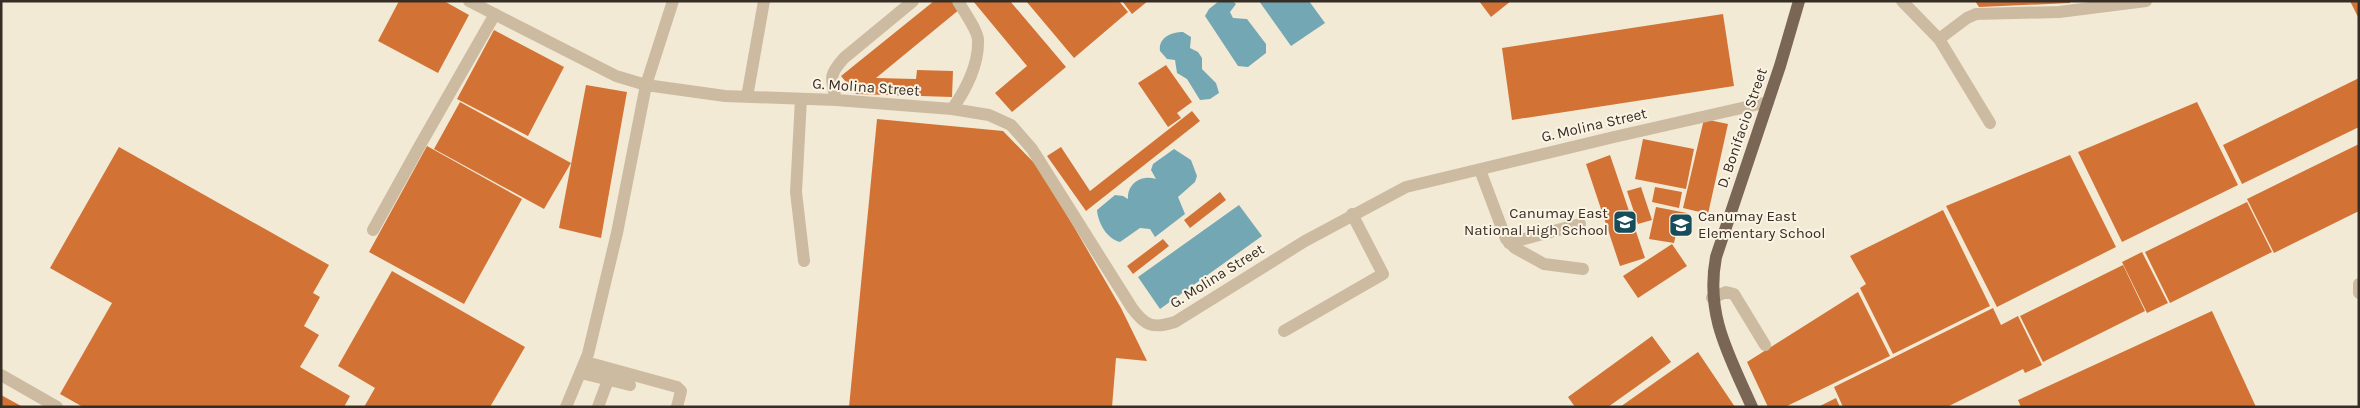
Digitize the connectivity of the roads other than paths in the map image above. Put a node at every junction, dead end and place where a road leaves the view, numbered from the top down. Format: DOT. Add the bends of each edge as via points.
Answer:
graph roads {
  1 [pos="673,1"];
  2 [pos="764,1"];
  3 [pos="958,1"];
  4 [pos="1799,1"];
  5 [pos="1902,1"];
  6 [pos="2146,1"];
  7 [pos="470,2"];
  8 [pos="912,2"];
  9 [pos="495,14"];
  10 [pos="1939,39"];
  11 [pos="646,85"];
  12 [pos="747,97"];
  13 [pos="801,99"];
  14 [pos="836,100"];
  15 [pos="1768,102"];
  16 [pos="952,109"];
  17 [pos="1990,124"];
  18 [pos="1480,170"];
  19 [pos="1352,214"];
  20 [pos="1580,224"];
  21 [pos="374,230"];
  22 [pos="1510,243"];
  23 [pos="804,261"];
  24 [pos="1583,269"];
  25 [pos="2359,284"];
  26 [pos="2359,293"];
  27 [pos="1712,298"];
  28 [pos="1284,331"];
  29 [pos="1765,345"];
  30 [pos="583,368"];
  31 [pos="1,376"];
  32 [pos="608,380"];
  33 [pos="630,385"];
  34 [pos="57,407"];
  35 [pos="566,407"];
  36 [pos="598,407"];
  37 [pos="677,407"];
  38 [pos="1752,407"];
  1 -- 11 [label="street"];
  2 -- 12 [label="street"];
  3 -- 16 [label="street" via="978,38 974,67"];
  4 -- 15 [label="main road, D. Bonifacio Street"];
  5 -- 10 [label="street"];
  6 -- 10 [label="street" via="2059,12 1976,14"];
  7 -- 9 [label="street, G. Molina Street"];
  8 -- 14 [label="street" via="835,68 831,76"];
  9 -- 11 [label="street, G. Molina Street" via="616,76"];
  9 -- 21 [label="street"];
  10 -- 17 [label="street"];
  11 -- 12 [label="street, G. Molina Street"];
  11 -- 30 [label="street" via="617,232"];
  12 -- 13 [label="street, G. Molina Street"];
  13 -- 14 [label="street, G. Molina Street"];
  13 -- 23 [label="street" via="796,192"];
  14 -- 16 [label="street, G. Molina Street"];
  15 -- 18 [label="street, G. Molina Street"];
  15 -- 27 [label="main road, D. Bonifacio Street" via="1716,257"];
  16 -- 19 [label="street, G. Molina Street" via="989,115 1011,125 1060,190 1132,308 1150,326 1175,322 1322,226"];
  18 -- 19 [label="street, G. Molina Street" via="1406,187"];
  18 -- 22 [label="street" via="1499,224"];
  19 -- 28 [label="street" via="1382,274"];
  20 -- 22 [label="street"];
  22 -- 24 [label="street" via="1544,264"];
  25 -- 26 [label="street"];
  27 -- 29 [label="street" via="1726,292 1734,294"];
  27 -- 38 [label="main road, D. Bonifacio Street" via="1723,342"];
  30 -- 32 [label="street"];
  30 -- 35 [label="street"];
  30 -- 37 [label="street" via="677,387 680,392"];
  31 -- 34 [label="street"];
  32 -- 33 [label="street"];
  32 -- 36 [label="street"];
}
